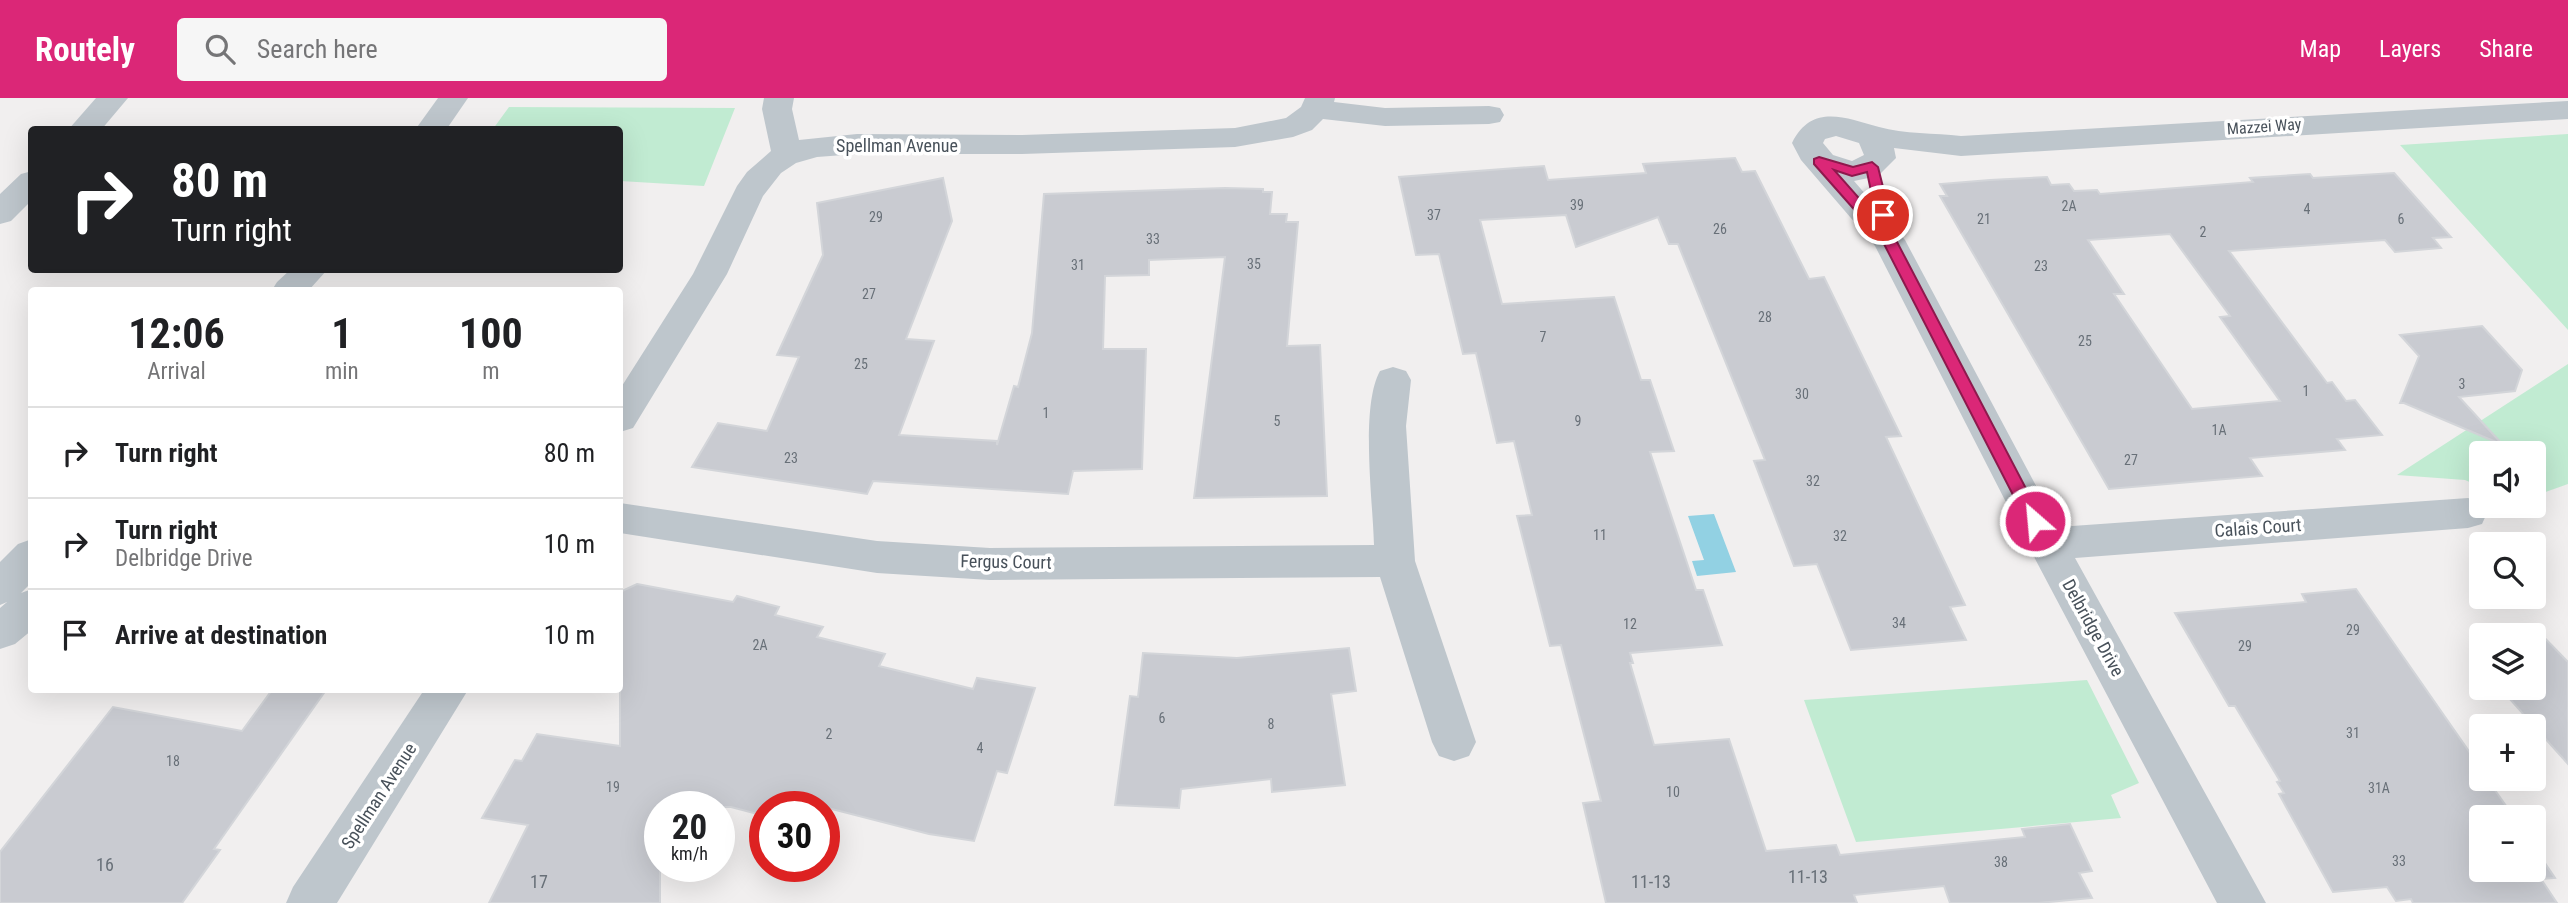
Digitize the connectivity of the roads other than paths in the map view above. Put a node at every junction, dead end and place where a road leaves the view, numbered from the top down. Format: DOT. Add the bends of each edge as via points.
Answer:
graph roads {
  1 [pos="113,98"];
  2 [pos="453,98"];
  3 [pos="779,98"];
  4 [pos="1812,98"];
  5 [pos="1836,98"];
  6 [pos="2319,98"];
  7 [pos="1318,103"];
  8 [pos="2568,110"];
  9 [pos="1489,115"];
  10 [pos="2340,122"];
  11 [pos="87,126"];
  12 [pos="433,126"];
  13 [pos="1816,147"];
  14 [pos="1869,149"];
  15 [pos="787,155"];
  16 [pos="28,185"];
  17 [pos="0,213"];
  18 [pos="1889,240"];
  19 [pos="307,273"];
  20 [pos="317,273"];
  21 [pos="292,287"];
  22 [pos="305,287"];
  23 [pos="1393,380"];
  24 [pos="623,413"];
  25 [pos="2468,513"];
  26 [pos="623,518"];
  27 [pos="2047,544"];
  28 [pos="28,559"];
  29 [pos="1395,561"];
  30 [pos="0,588"];
  31 [pos="28,609"];
  32 [pos="0,632"];
  33 [pos="445,693"];
  34 [pos="1454,742"];
  35 [pos="310,903"];
  36 [pos="2242,903"];
  1 -- 11 [label="street"];
  2 -- 12 [label="street"];
  3 -- 15 [label="street" via="777,109"];
  4 -- 13 [label="street"];
  5 -- 14 [label="street, Delbridge Drive"];
  6 -- 10 [label="street"];
  7 -- 9 [label="street, Spellman Avenue" via="1385,117"];
  7 -- 15 [label="street, Spellman Avenue" via="1299,124 1220,138 1036,146 846,145"];
  8 -- 10 [label="street, Mazzei Way"];
  10 -- 14 [label="street, Mazzei Way"];
  13 -- 14 [label="street" via="1852,171"];
  13 -- 14 [label="street" via="1828,126"];
  13 -- 18 [label="street, Delbridge Drive"];
  14 -- 18 [label="street, Delbridge Drive"];
  15 -- 24 [label="street, Spellman Avenue" via="753,184 709,274"];
  16 -- 17 [label="street"];
  18 -- 27 [label="street, Delbridge Drive"];
  19 -- 21 [label="street"];
  20 -- 22 [label="street"];
  23 -- 29 [label="street" via="1388,426"];
  25 -- 27 [label="street, Calais Court"];
  26 -- 29 [label="street, Fergus Court" via="877,557 977,563"];
  27 -- 36 [label="street, Delbridge Drive"];
  28 -- 30 [label="street"];
  29 -- 34 [label="street"];
  31 -- 32 [label="street"];
  33 -- 35 [label="street, Spellman Avenue"];
}
